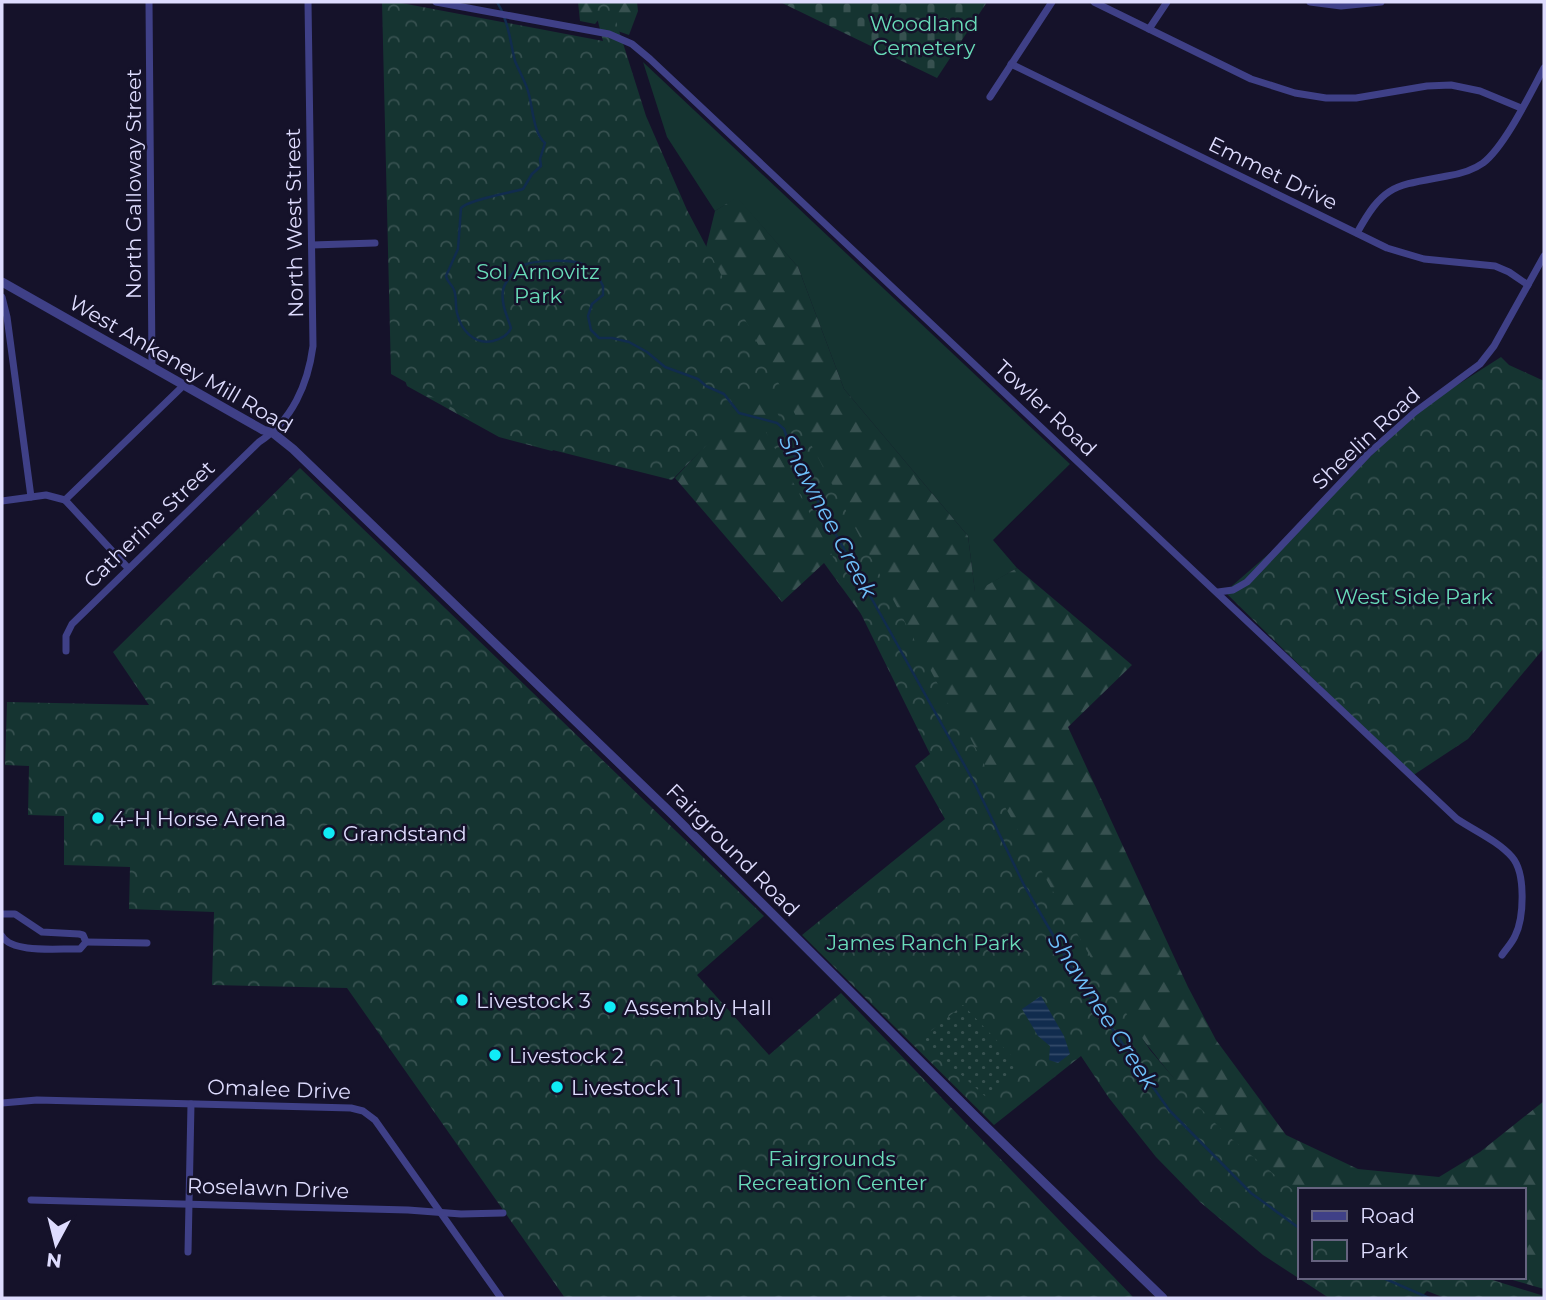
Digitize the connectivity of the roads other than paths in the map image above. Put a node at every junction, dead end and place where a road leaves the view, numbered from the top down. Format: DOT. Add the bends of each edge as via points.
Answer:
graph roads {
  1 [pos="149,2"];
  2 [pos="308,2"];
  3 [pos="436,2"];
  4 [pos="1052,2"];
  5 [pos="1094,2"];
  6 [pos="1167,2"];
  7 [pos="1310,2"];
  8 [pos="1381,2"];
  9 [pos="1327,3"];
  10 [pos="1149,29"];
  11 [pos="1011,64"];
  12 [pos="1544,68"];
  13 [pos="990,97"];
  14 [pos="1521,108"];
  15 [pos="1357,233"];
  16 [pos="374,243"];
  17 [pos="312,245"];
  18 [pos="1544,256"];
  19 [pos="2,282"];
  20 [pos="1528,285"];
  21 [pos="2,297"];
  22 [pos="152,366"];
  23 [pos="184,385"];
  24 [pos="273,433"];
  25 [pos="30,498"];
  26 [pos="65,499"];
  27 [pos="2,501"];
  28 [pos="128,568"];
  29 [pos="425,576"];
  30 [pos="1218,592"];
  31 [pos="66,651"];
  32 [pos="2,914"];
  33 [pos="2,936"];
  34 [pos="86,942"];
  35 [pos="147,943"];
  36 [pos="1502,954"];
  37 [pos="2,1103"];
  38 [pos="191,1104"];
  39 [pos="31,1200"];
  40 [pos="188,1204"];
  41 [pos="439,1212"];
  42 [pos="503,1213"];
  43 [pos="188,1252"];
  44 [pos="501,1298"];
  45 [pos="1163,1298"];
  1 -- 22 [label="street, North Galloway Street"];
  2 -- 17 [label="street, North West Street"];
  3 -- 30 [label="street, Towler Road" via="609,34 640,50"];
  4 -- 11 [label="street"];
  5 -- 10 [label="street"];
  6 -- 10 [label="street"];
  7 -- 9 [label="street"];
  8 -- 9 [label="street" via="1357,6"];
  10 -- 14 [label="street" via="1251,79 1296,93 1356,98 1451,86 1480,91"];
  11 -- 13 [label="street"];
  11 -- 15 [label="street, Emmet Drive"];
  12 -- 14 [label="street"];
  14 -- 15 [label="street" via="1484,162 1460,173 1391,190 1373,205"];
  15 -- 20 [label="street, Emmet Drive" via="1412,256 1495,267"];
  16 -- 17 [label="street"];
  17 -- 24 [label="street, North West Street" via="311,360 303,388"];
  18 -- 20 [label="street, Sheelin Road"];
  19 -- 22 [label="street, West Ankeney Mill Road"];
  20 -- 30 [label="street, Sheelin Road" via="1480,364 1368,454 1247,582"];
  21 -- 25 [label="street"];
  22 -- 23 [label="street, West Ankeney Mill Road"];
  23 -- 24 [label="street, West Ankeney Mill Road"];
  23 -- 26 [label="street"];
  24 -- 28 [label="street, Catherine Street"];
  24 -- 29 [label="street, West Ankeney Mill Road"];
  25 -- 26 [label="street" via="51,495"];
  25 -- 27 [label="street"];
  26 -- 28 [label="street"];
  28 -- 31 [label="street, Catherine Street" via="72,624"];
  29 -- 45 [label="street, Fairground Road"];
  30 -- 36 [label="street, Towler Road" via="1457,819 1514,858 1521,875 1522,901 1516,935"];
  32 -- 34 [label="street" via="15,914 42,932 83,935"];
  33 -- 34 [label="street" via="19,947 80,949"];
  34 -- 35 [label="street"];
  37 -- 38 [label="street, Omalee Drive"];
  38 -- 40 [label="street"];
  38 -- 41 [label="street, Omalee Drive" via="363,1111 375,1120"];
  39 -- 40 [label="street, Roselawn Drive"];
  40 -- 41 [label="street, Roselawn Drive"];
  40 -- 43 [label="street"];
  41 -- 42 [label="street, Roselawn Drive"];
  41 -- 44 [label="street, Omalee Drive"];
}
